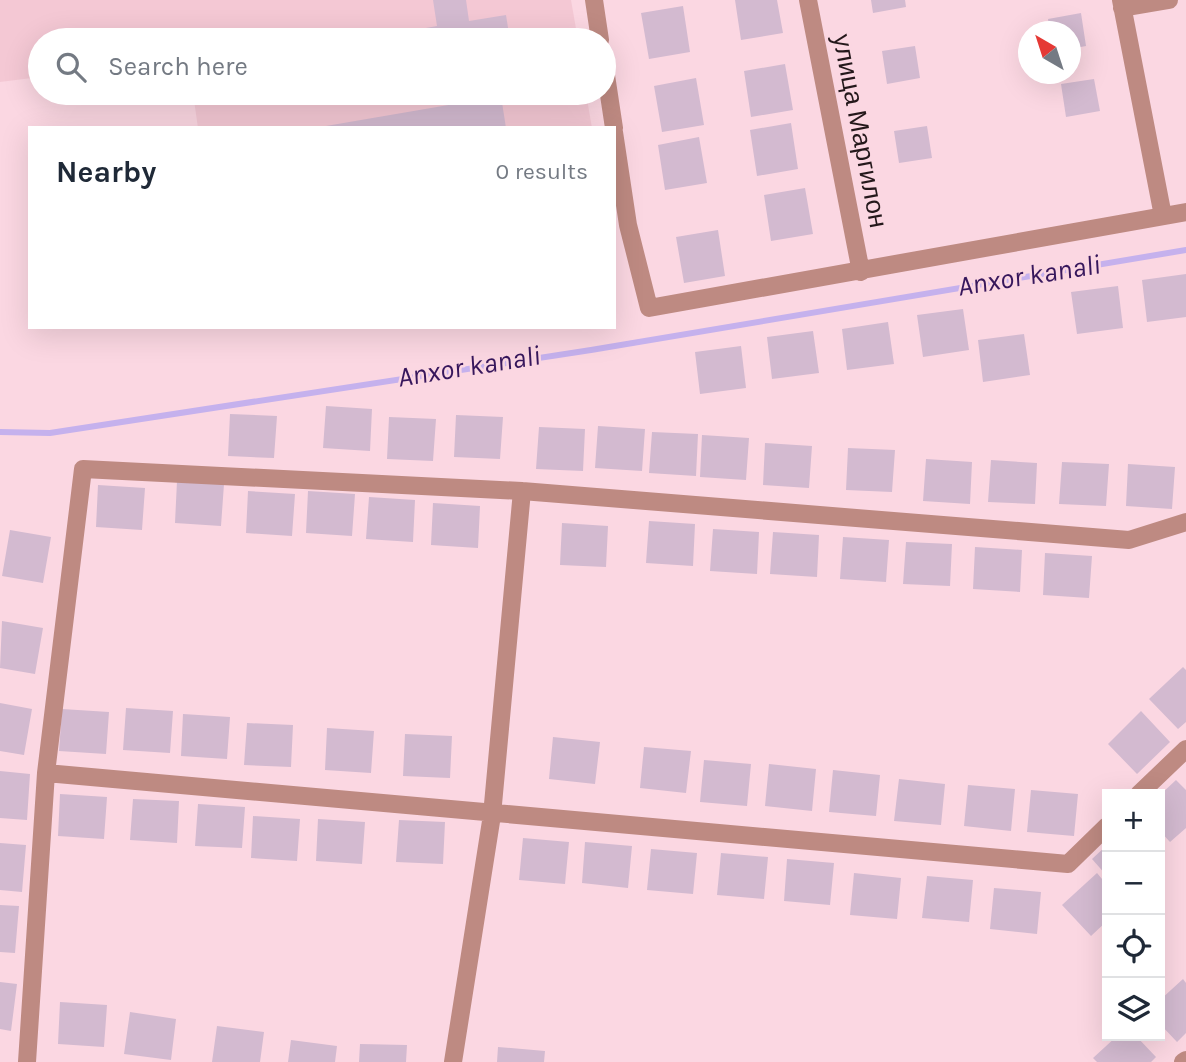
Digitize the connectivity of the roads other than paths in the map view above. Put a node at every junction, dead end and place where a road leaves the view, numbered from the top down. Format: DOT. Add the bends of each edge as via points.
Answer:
graph roads {
  1 [pos="594,0"];
  2 [pos="808,0"];
  3 [pos="1169,0"];
  4 [pos="1122,4"];
  5 [pos="598,28"];
  6 [pos="610,105"];
  7 [pos="613,126"];
  8 [pos="616,144"];
  9 [pos="1186,212"];
  10 [pos="1163,216"];
  11 [pos="861,272"];
  12 [pos="522,491"];
  13 [pos="1186,522"];
  14 [pos="1186,749"];
  15 [pos="46,773"];
  16 [pos="1144,789"];
  17 [pos="492,815"];
  18 [pos="1102,831"];
  19 [pos="27,1062"];
  20 [pos="453,1062"];
  1 -- 5 [label="street"];
  2 -- 11 [label="street, улица Маргилон"];
  3 -- 4 [label="street"];
  4 -- 10 [label="street"];
  6 -- 7 [label="street"];
  8 -- 11 [label="street" via="628,225 649,308"];
  9 -- 10 [label="street"];
  10 -- 11 [label="street"];
  12 -- 13 [label="street" via="1129,540"];
  12 -- 15 [label="street" via="83,469"];
  12 -- 17 [label="street"];
  14 -- 16 [label="street"];
  15 -- 17 [label="street"];
  15 -- 19 [label="street"];
  17 -- 18 [label="street" via="1068,864"];
  17 -- 20 [label="street"];
}
